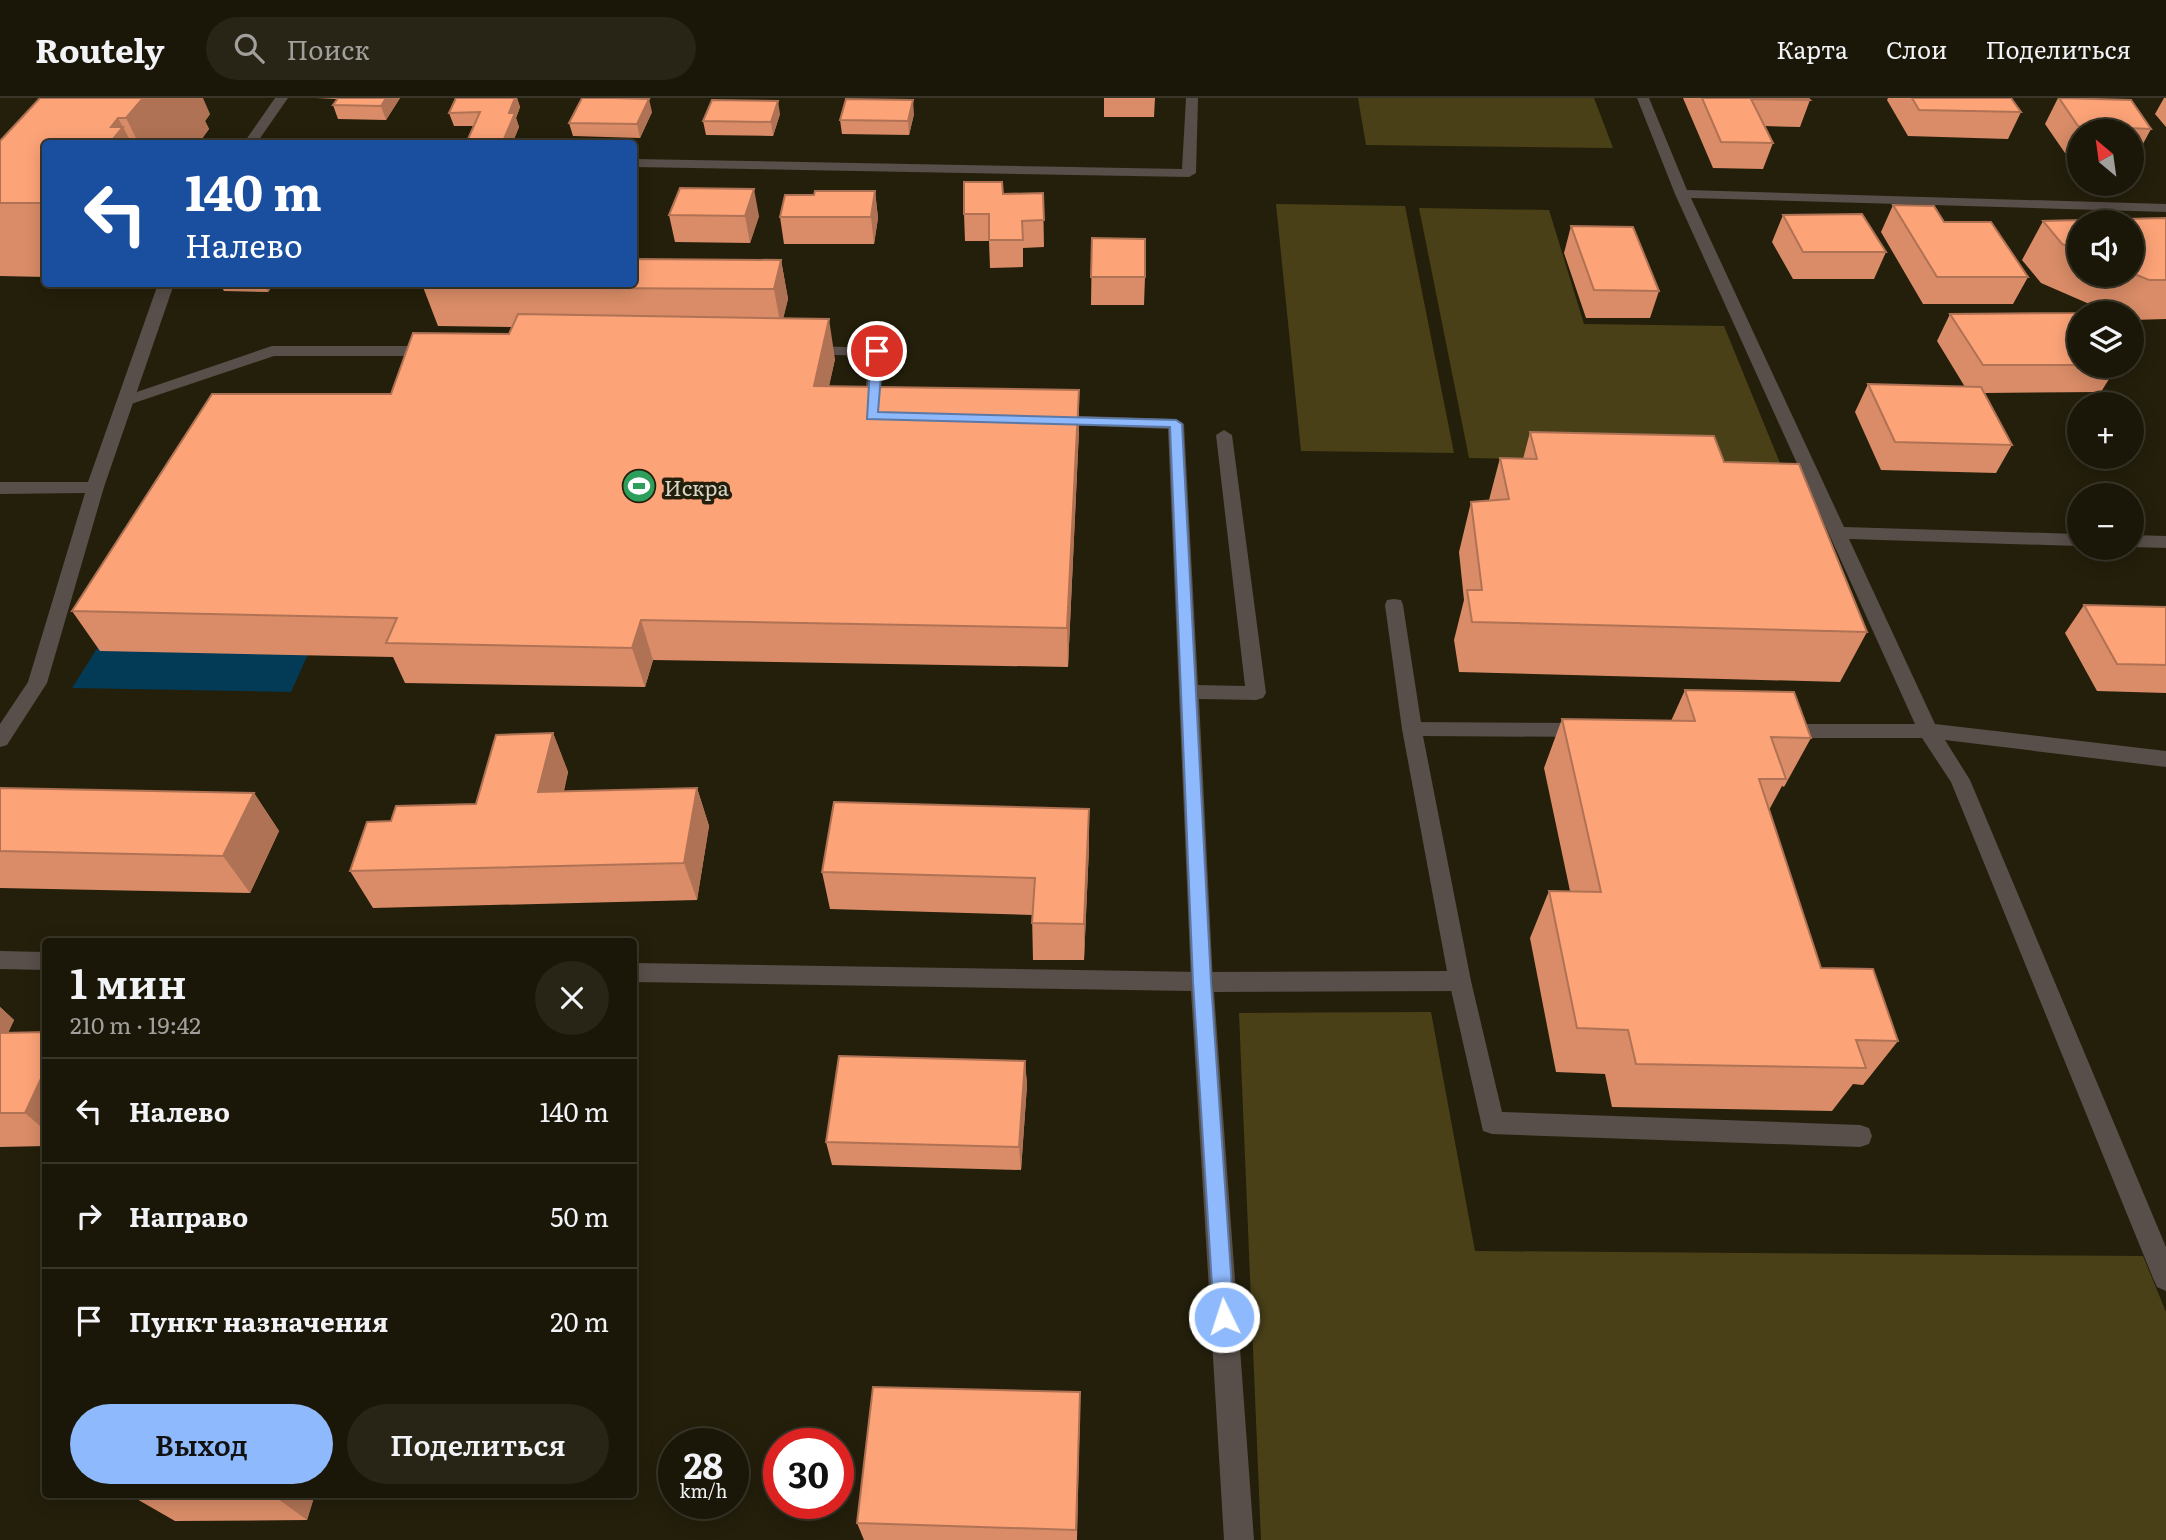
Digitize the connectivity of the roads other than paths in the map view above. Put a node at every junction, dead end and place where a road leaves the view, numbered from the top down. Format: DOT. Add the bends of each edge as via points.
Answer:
graph roads {
  1 [pos="282,98"];
  2 [pos="1192,98"];
  3 [pos="1643,98"];
  4 [pos="252,140"];
  5 [pos="637,163"];
  6 [pos="1682,194"];
  7 [pos="2166,208"];
  8 [pos="165,287"];
  9 [pos="451,351"];
  10 [pos="794,351"];
  11 [pos="125,401"];
  12 [pos="885,416"];
  13 [pos="1033,420"];
  14 [pos="1224,435"];
  15 [pos="95,487"];
  16 [pos="0,488"];
  17 [pos="1837,533"];
  18 [pos="2067,540"];
  19 [pos="2144,541"];
  20 [pos="2166,542"];
  21 [pos="1394,605"];
  22 [pos="1188,692"];
  23 [pos="1412,729"];
  24 [pos="1607,730"];
  25 [pos="1760,731"];
  26 [pos="1928,731"];
  27 [pos="0,740"];
  28 [pos="2166,759"];
  29 [pos="0,960"];
  30 [pos="42,961"];
  31 [pos="637,972"];
  32 [pos="1460,981"];
  33 [pos="1202,982"];
  34 [pos="1860,1136"];
  35 [pos="2166,1278"];
  36 [pos="1239,1540"];
  1 -- 4 [label="street"];
  2 -- 5 [label="street" via="1189,173"];
  3 -- 6 [label="street"];
  6 -- 7 [label="street"];
  6 -- 17 [label="street"];
  8 -- 11 [label="street"];
  9 -- 11 [label="street" via="272,351"];
  10 -- 12 [label="street" via="877,351 871,416"];
  11 -- 15 [label="street"];
  13 -- 22 [label="street" via="1176,424"];
  14 -- 22 [label="street" via="1256,692"];
  15 -- 16 [label="street"];
  15 -- 27 [label="street" via="37,683"];
  17 -- 18 [label="street"];
  17 -- 26 [label="street"];
  19 -- 20 [label="street"];
  21 -- 23 [label="street"];
  22 -- 33 [label="street"];
  23 -- 24 [label="street"];
  23 -- 32 [label="street"];
  25 -- 26 [label="street"];
  26 -- 28 [label="street"];
  26 -- 35 [label="street" via="1960,780"];
  29 -- 30 [label="street"];
  31 -- 33 [label="street"];
  32 -- 33 [label="street"];
  32 -- 34 [label="street" via="1492,1123"];
  33 -- 36 [label="street"];
}
